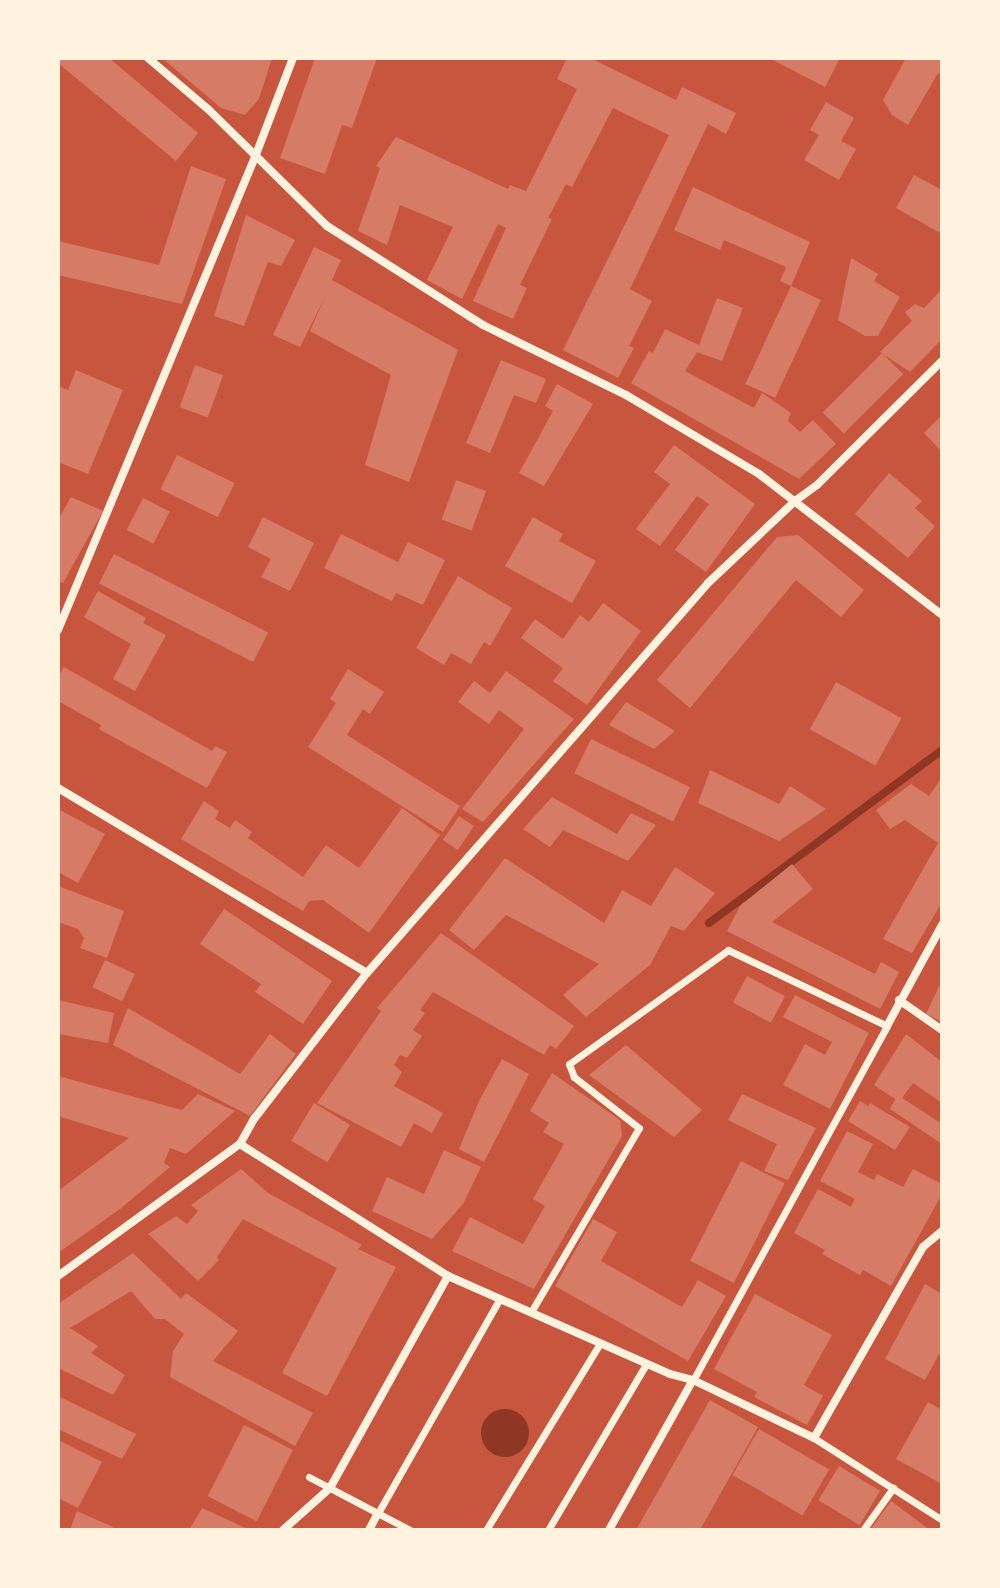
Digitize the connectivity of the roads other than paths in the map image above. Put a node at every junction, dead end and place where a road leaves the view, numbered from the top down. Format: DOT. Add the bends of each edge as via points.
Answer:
graph roads {
  1 [pos="148,58"];
  2 [pos="293,58"];
  3 [pos="255,157"];
  4 [pos="942,361"];
  5 [pos="795,501"];
  6 [pos="942,615"];
  7 [pos="58,630"];
  8 [pos="58,788"];
  9 [pos="942,925"];
  10 [pos="367,973"];
  11 [pos="899,1000"];
  12 [pos="887,1026"];
  13 [pos="942,1030"];
  14 [pos="240,1144"];
  15 [pos="942,1231"];
  16 [pos="58,1276"];
  17 [pos="448,1276"];
  18 [pos="500,1298"];
  19 [pos="531,1312"];
  20 [pos="600,1343"];
  21 [pos="646,1364"];
  22 [pos="693,1380"];
  23 [pos="814,1438"];
  24 [pos="309,1477"];
  25 [pos="330,1488"];
  26 [pos="893,1488"];
  27 [pos="378,1513"];
  28 [pos="942,1520"];
  29 [pos="283,1530"];
  30 [pos="369,1530"];
  31 [pos="410,1530"];
  32 [pos="486,1530"];
  33 [pos="548,1530"];
  34 [pos="609,1530"];
  35 [pos="863,1530"];
  1 -- 3 [label="street"];
  2 -- 3 [label="street"];
  3 -- 5 [label="street" via="327,226 483,325 626,395"];
  3 -- 7 [label="street"];
  4 -- 5 [label="street"];
  5 -- 6 [label="street"];
  5 -- 10 [label="street" via="708,583"];
  8 -- 10 [label="street"];
  9 -- 11 [label="street"];
  10 -- 14 [label="street"];
  11 -- 12 [label="street"];
  11 -- 13 [label="street"];
  12 -- 19 [label="street" via="728,950 569,1064 574,1077 639,1128"];
  12 -- 22 [label="street"];
  14 -- 16 [label="street"];
  14 -- 17 [label="street"];
  15 -- 23 [label="street" via="923,1247"];
  17 -- 18 [label="street"];
  17 -- 25 [label="street"];
  18 -- 19 [label="street"];
  18 -- 27 [label="street"];
  19 -- 20 [label="street"];
  20 -- 21 [label="street"];
  20 -- 32 [label="street"];
  21 -- 22 [label="street"];
  21 -- 33 [label="street"];
  22 -- 23 [label="street"];
  22 -- 34 [label="street"];
  23 -- 26 [label="street"];
  24 -- 25 [label="street"];
  25 -- 27 [label="street"];
  25 -- 29 [label="street"];
  26 -- 28 [label="street"];
  26 -- 35 [label="street"];
  27 -- 30 [label="street"];
  27 -- 31 [label="street"];
}
